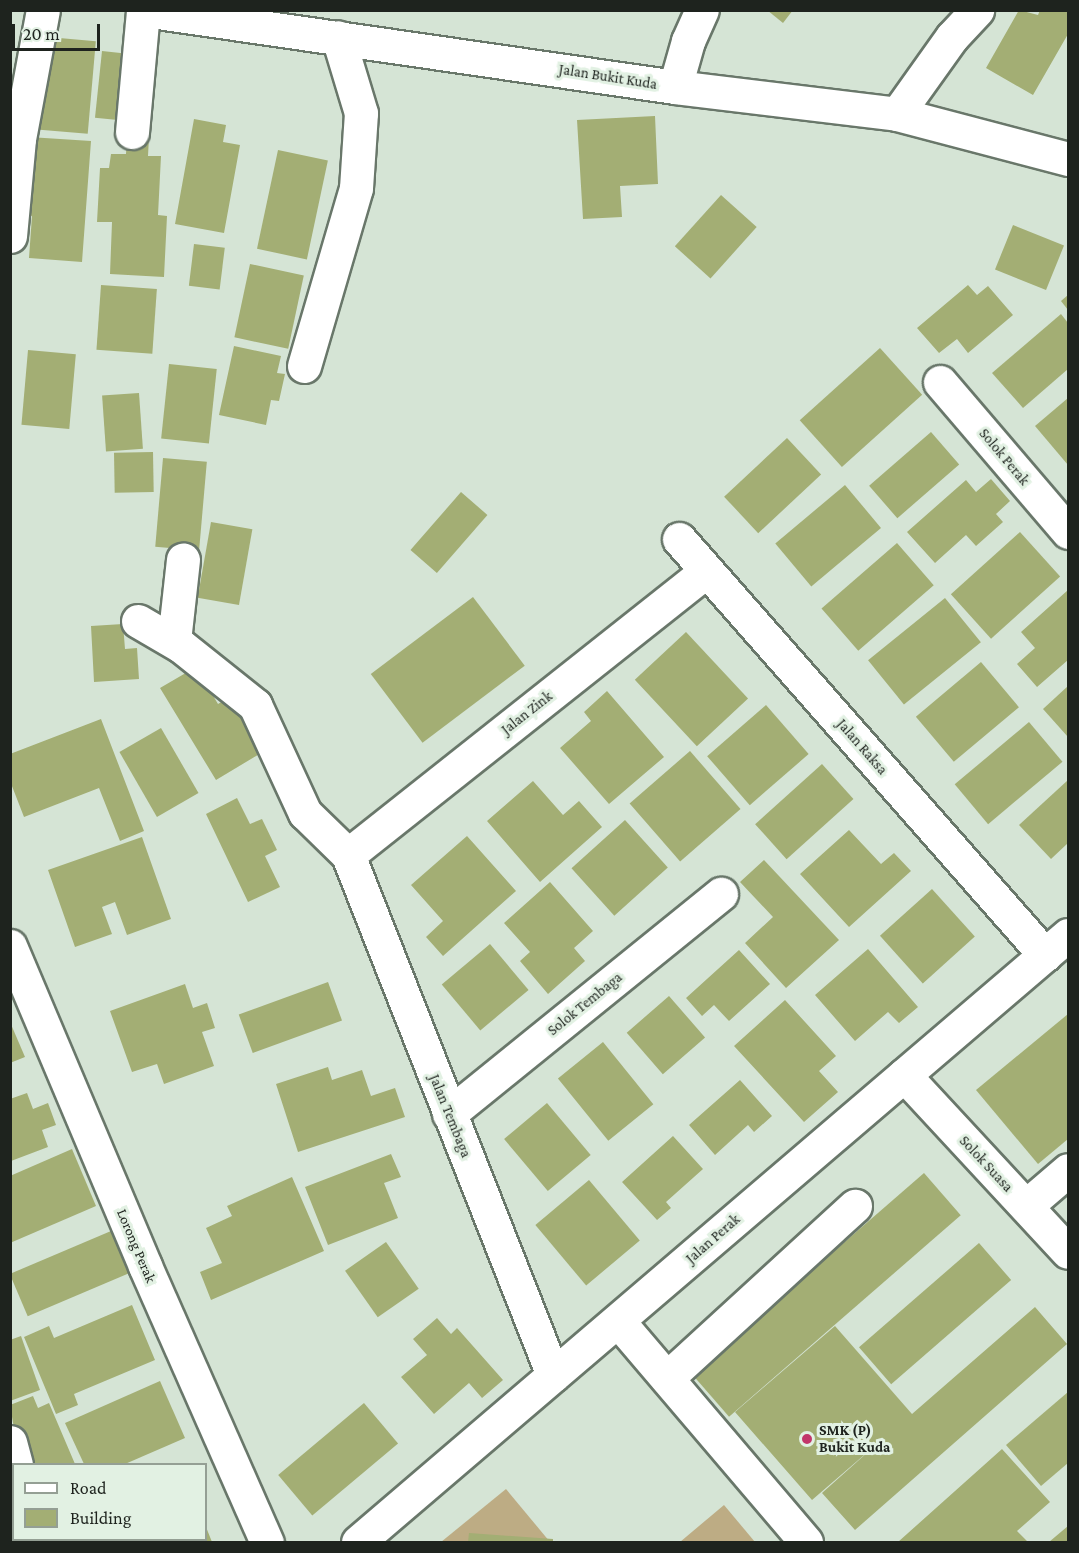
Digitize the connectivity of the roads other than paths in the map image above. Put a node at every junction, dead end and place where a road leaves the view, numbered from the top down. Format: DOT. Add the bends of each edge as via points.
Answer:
graph roads {
  1 [pos="43,10"];
  2 [pos="144,10"];
  3 [pos="702,10"];
  4 [pos="977,10"];
  5 [pos="288,20"];
  6 [pos="338,37"];
  7 [pos="675,87"];
  8 [pos="897,114"];
  9 [pos="132,132"];
  10 [pos="1068,159"];
  11 [pos="10,236"];
  12 [pos="304,366"];
  13 [pos="940,382"];
  14 [pos="1068,532"];
  15 [pos="679,539"];
  16 [pos="183,559"];
  17 [pos="706,571"];
  18 [pos="138,621"];
  19 [pos="174,641"];
  20 [pos="348,855"];
  21 [pos="722,894"];
  22 [pos="1057,945"];
  23 [pos="10,946"];
  24 [pos="904,1075"];
  25 [pos="449,1114"];
  26 [pos="1068,1170"];
  27 [pos="855,1206"];
  28 [pos="1026,1206"];
  29 [pos="1068,1252"];
  30 [pos="618,1321"];
  31 [pos="553,1375"];
  32 [pos="667,1378"];
  33 [pos="10,1442"];
  34 [pos="16,1463"];
  35 [pos="267,1542"];
  36 [pos="358,1542"];
  37 [pos="806,1542"];
  1 -- 11 [label="street" via="19,138"];
  2 -- 5 [label="street, Jalan Bukit Kuda"];
  2 -- 9 [label="street"];
  3 -- 7 [label="street"];
  4 -- 8 [label="street" via="952,37"];
  5 -- 6 [label="street, Jalan Bukit Kuda"];
  6 -- 7 [label="street, Jalan Bukit Kuda"];
  6 -- 12 [label="street" via="361,113 356,188"];
  7 -- 8 [label="street, Jalan Bukit Kuda"];
  8 -- 10 [label="street, Jalan Bukit Kuda"];
  13 -- 14 [label="street, Solok Perak"];
  15 -- 17 [label="street, Jalan Raksa"];
  16 -- 19 [label="street"];
  17 -- 20 [label="street, Jalan Zink"];
  17 -- 22 [label="street, Jalan Raksa"];
  18 -- 19 [label="street"];
  19 -- 20 [label="street" via="255,705 305,813"];
  20 -- 25 [label="street, Jalan Tembaga"];
  21 -- 25 [label="street, Solok Tembaga"];
  22 -- 24 [label="street, Jalan Perak"];
  23 -- 35 [label="street, Lorong Perak" via="144,1266"];
  24 -- 28 [label="street, Solok Suasa"];
  24 -- 30 [label="street, Jalan Perak"];
  25 -- 31 [label="street, Jalan Tembaga"];
  26 -- 28 [label="street"];
  27 -- 32 [label="street"];
  28 -- 29 [label="street, Solok Suasa"];
  30 -- 31 [label="street, Jalan Perak"];
  30 -- 32 [label="street"];
  31 -- 36 [label="street, Jalan Perak"];
  32 -- 37 [label="street"];
  33 -- 34 [label="street"];
}
